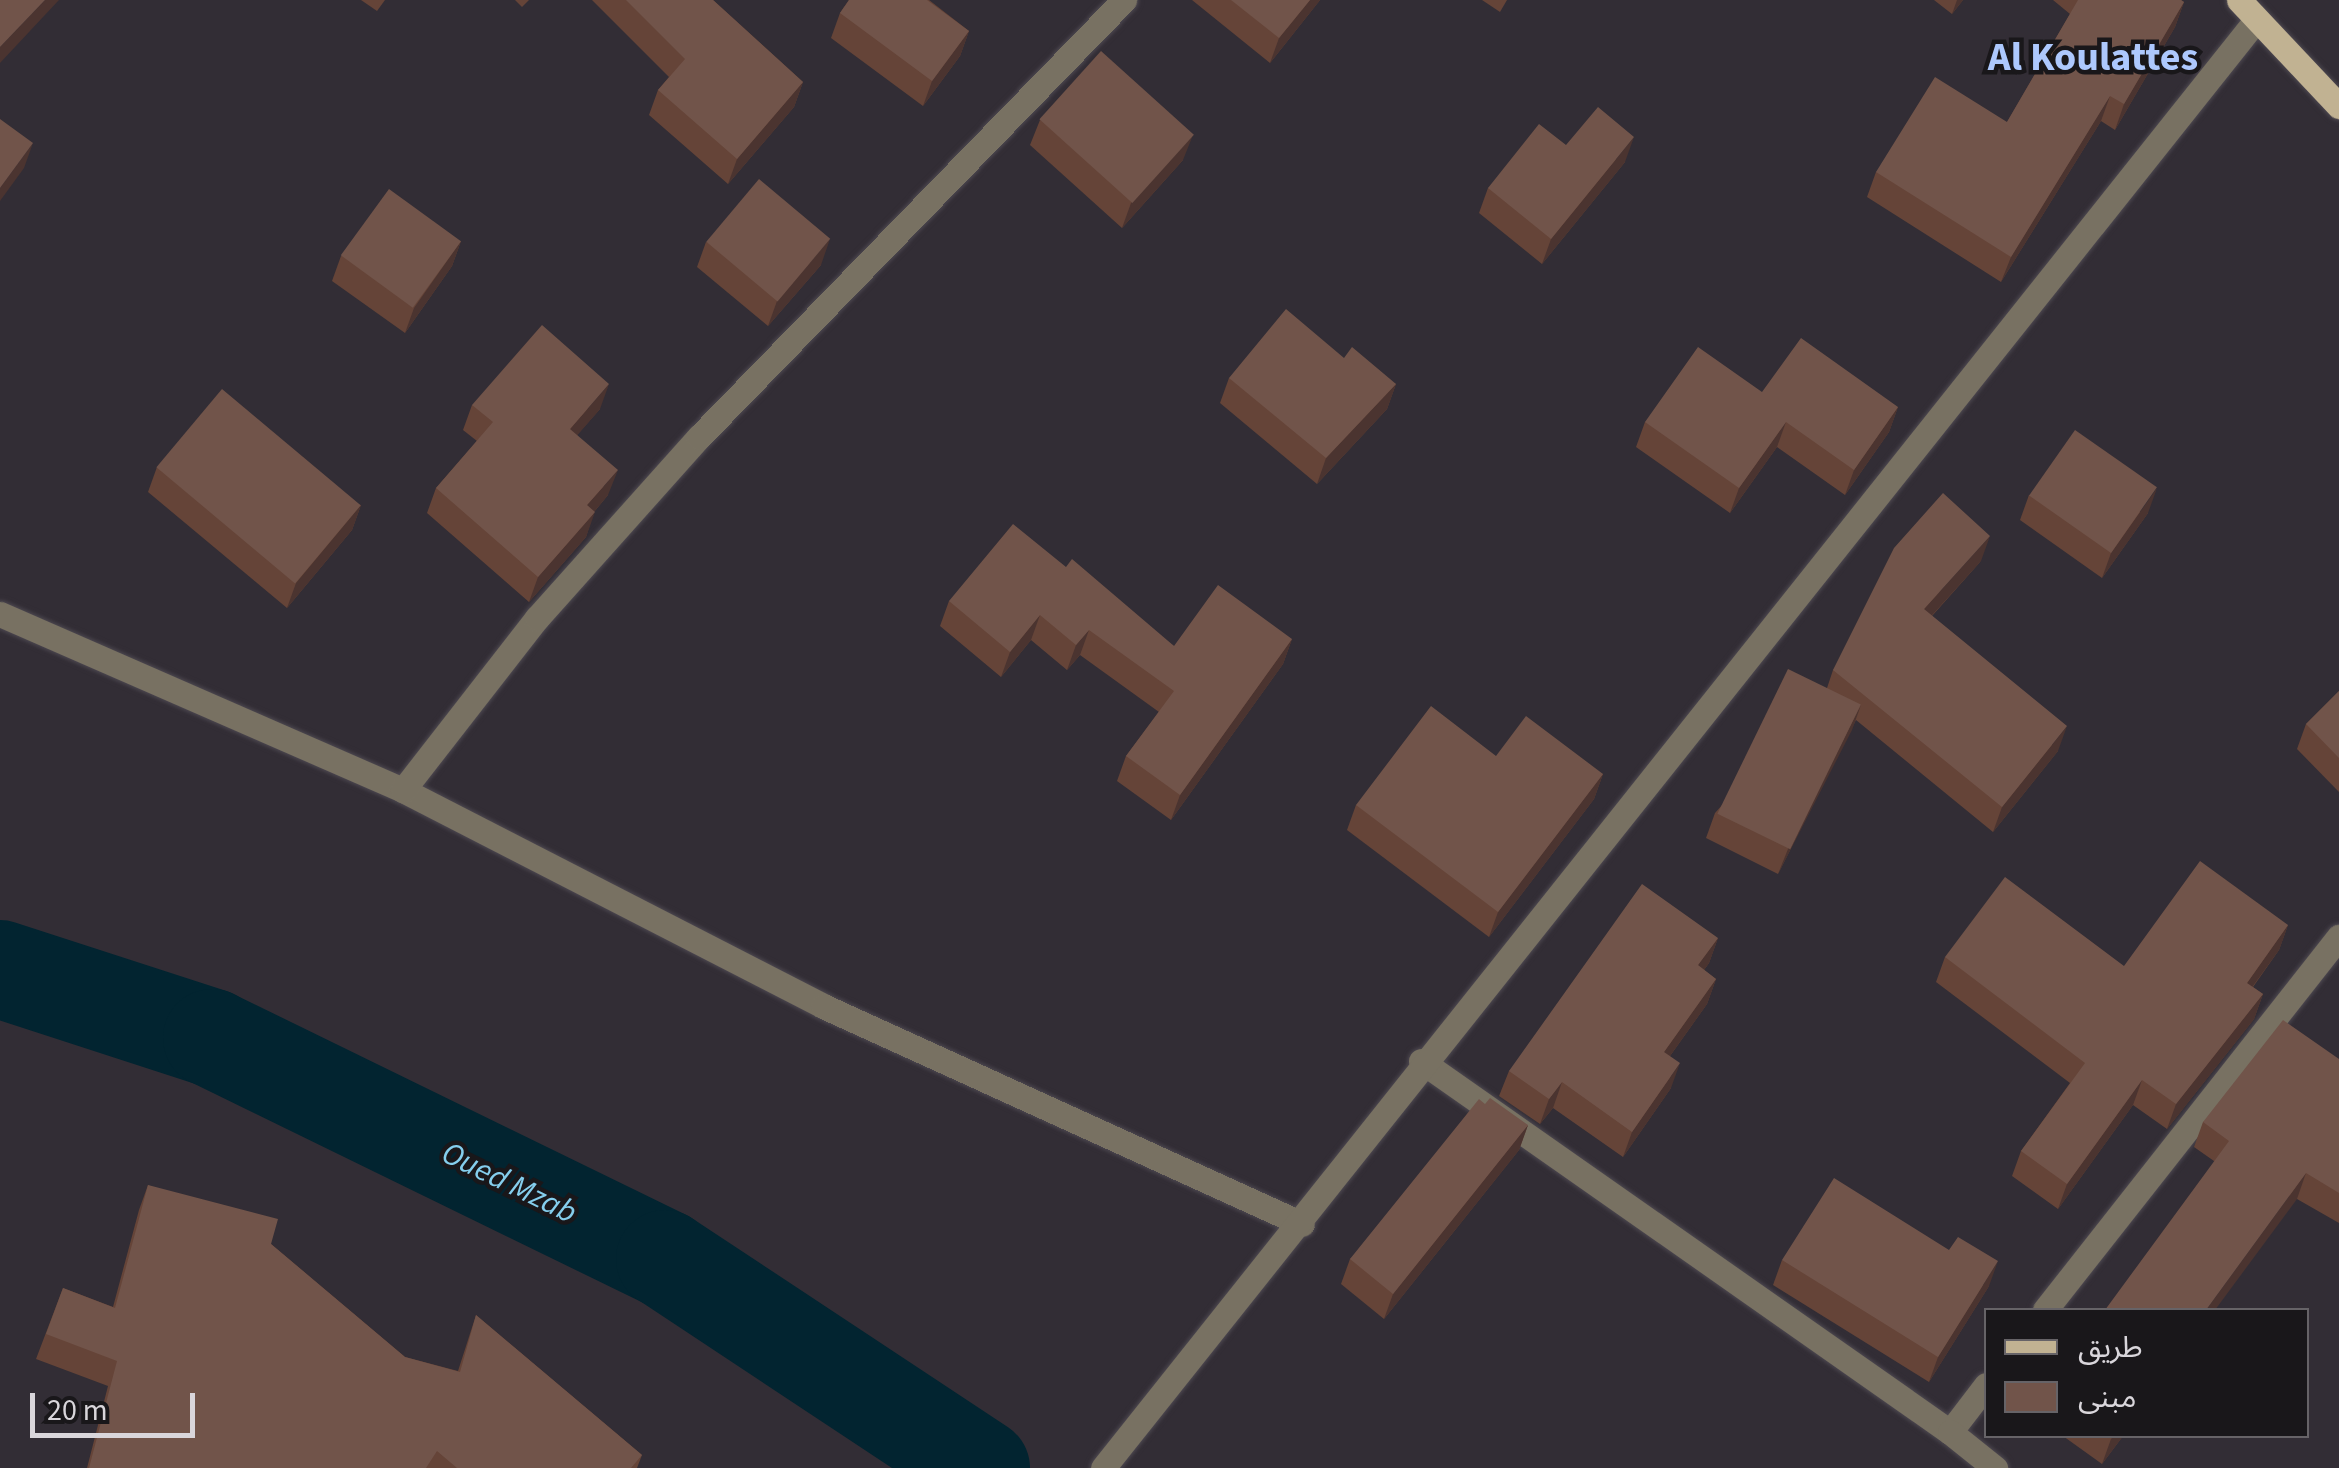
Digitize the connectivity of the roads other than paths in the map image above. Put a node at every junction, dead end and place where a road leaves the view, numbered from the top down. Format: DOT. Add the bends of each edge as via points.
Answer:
graph roads {
  1 [pos="1124,0"];
  2 [pos="2239,0"];
  3 [pos="2256,20"];
  4 [pos="2339,106"];
  5 [pos="0,614"];
  6 [pos="404,790"];
  7 [pos="2339,937"];
  8 [pos="1421,1061"];
  9 [pos="1302,1224"];
  10 [pos="2047,1308"];
  11 [pos="1984,1388"];
  12 [pos="1950,1432"];
  13 [pos="1103,1468"];
  14 [pos="1995,1468"];
  1 -- 6 [label="street" via="699,437 537,618"];
  2 -- 3 [label="main road"];
  3 -- 4 [label="main road"];
  3 -- 8 [label="street"];
  5 -- 6 [label="street"];
  6 -- 9 [label="street" via="822,1006"];
  7 -- 10 [label="street"];
  8 -- 9 [label="street"];
  8 -- 12 [label="street"];
  9 -- 13 [label="street"];
  11 -- 12 [label="street"];
  12 -- 14 [label="street"];
}
